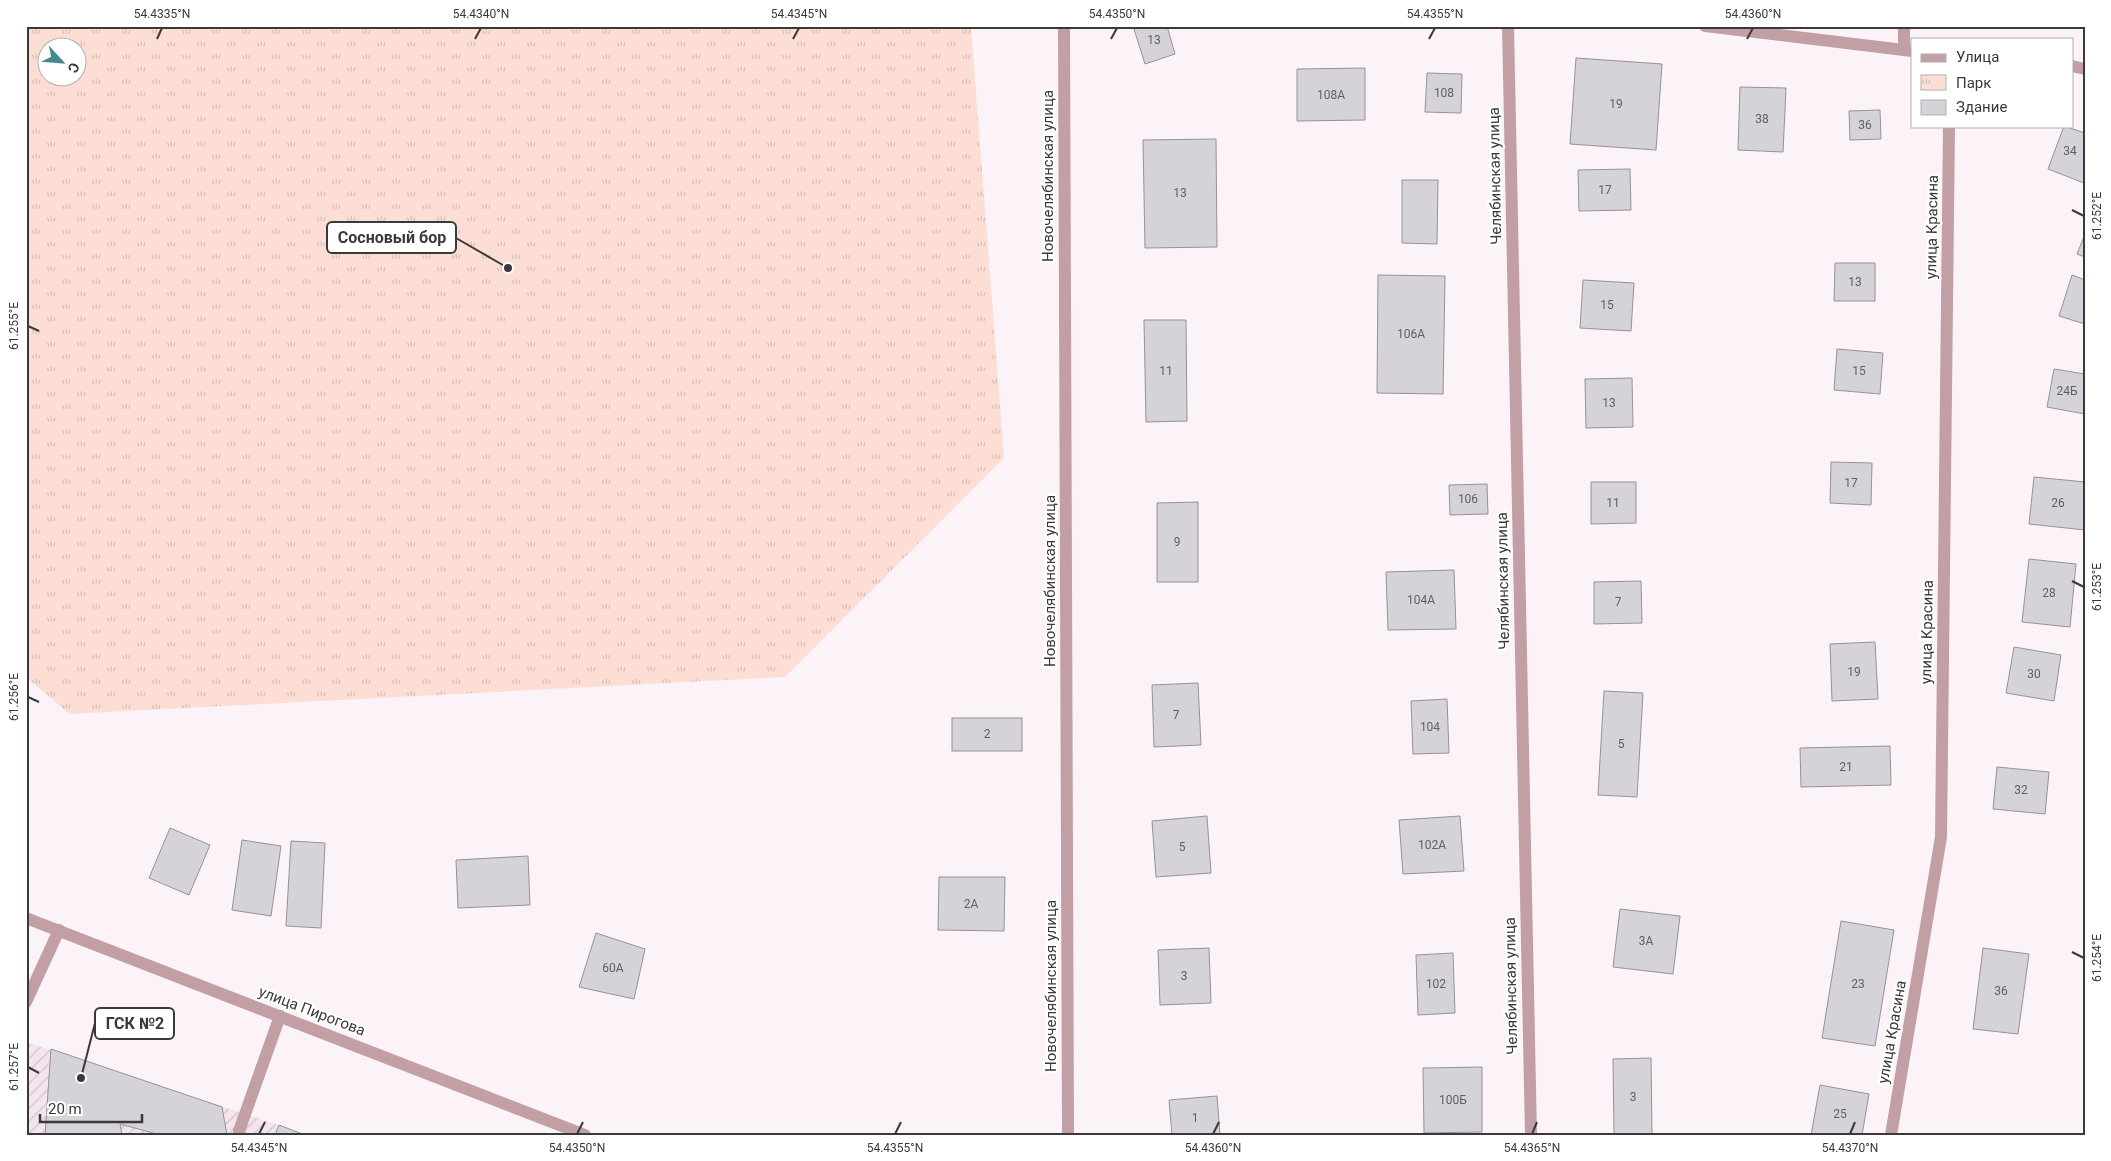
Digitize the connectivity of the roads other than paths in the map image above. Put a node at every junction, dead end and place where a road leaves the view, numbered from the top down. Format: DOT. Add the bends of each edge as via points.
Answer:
graph roads {
  1 [pos="1064,26"];
  2 [pos="1508,26"];
  3 [pos="1706,26"];
  4 [pos="1904,26"];
  5 [pos="1908,51"];
  6 [pos="1949,128"];
  7 [pos="26,918"];
  8 [pos="59,930"];
  9 [pos="26,1002"];
  10 [pos="280,1016"];
  11 [pos="240,1135"];
  12 [pos="585,1135"];
  13 [pos="1068,1135"];
  14 [pos="1531,1135"];
  15 [pos="1891,1135"];
  1 -- 13 [label="street, Новочелябинская улица"];
  2 -- 14 [label="street, Челябинская улица"];
  3 -- 5 [label="street"];
  4 -- 5 [label="street"];
  6 -- 15 [label="street, улица Красина" via="1941,837"];
  7 -- 8 [label="street, улица Пирогова"];
  8 -- 9 [label="street"];
  8 -- 10 [label="street, улица Пирогова"];
  10 -- 11 [label="street" via="239,1130"];
  10 -- 12 [label="street, улица Пирогова"];
}
